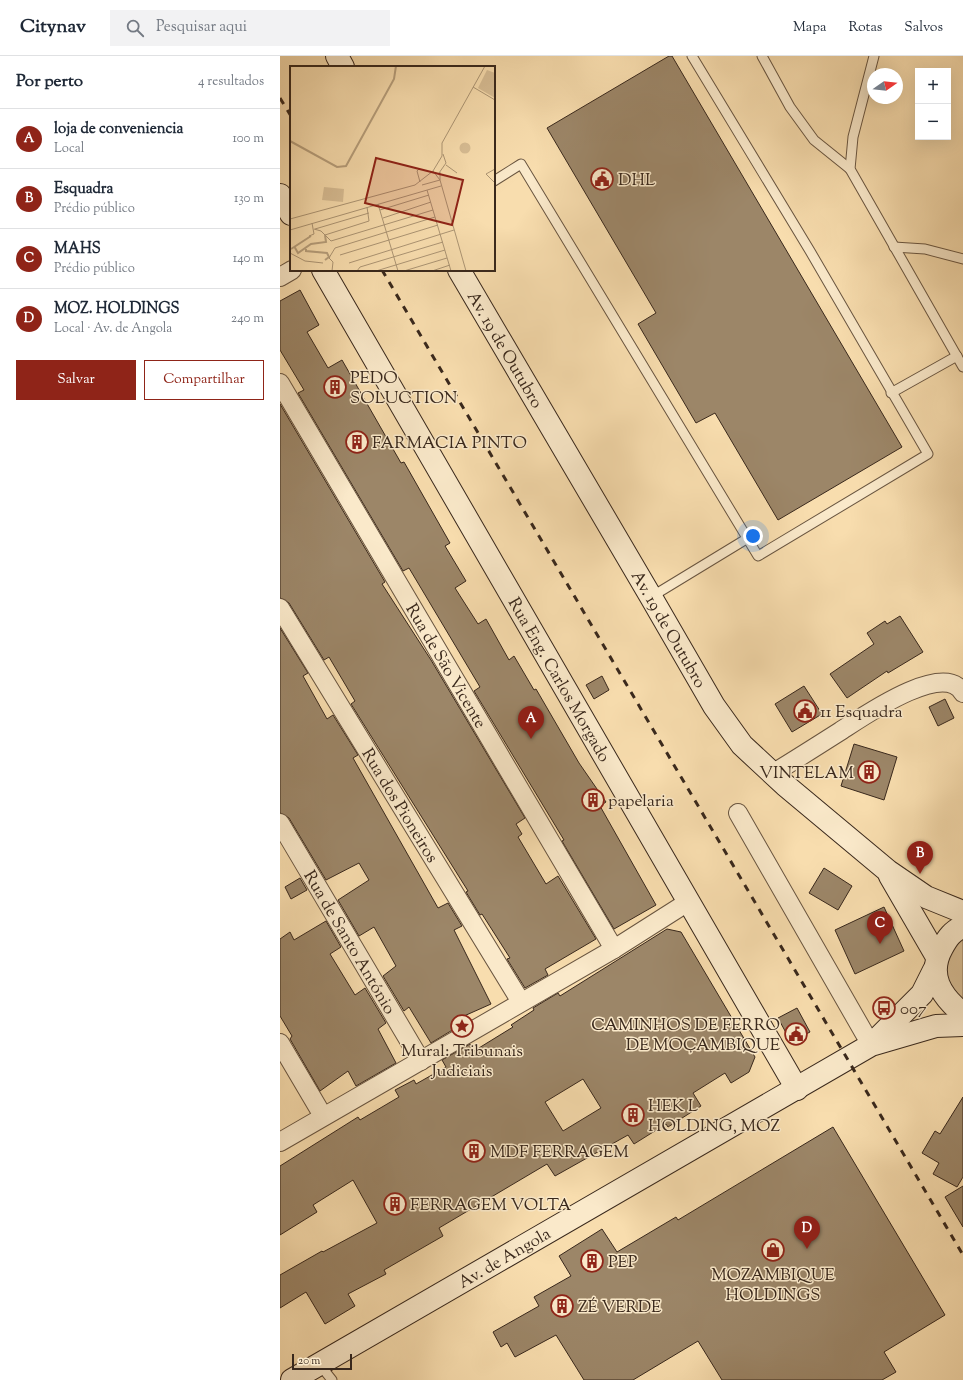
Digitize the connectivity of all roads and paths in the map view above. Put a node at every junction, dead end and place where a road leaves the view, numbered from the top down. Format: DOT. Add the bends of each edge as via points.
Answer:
graph roads {
  1 [pos="337,56"];
  2 [pos="692,56"];
  3 [pos="762,56"];
  4 [pos="874,56"];
  5 [pos="342,66"];
  6 [pos="850,169"];
  7 [pos="495,179"];
  8 [pos="280,195"];
  9 [pos="290,212"];
  10 [pos="894,247"];
  11 [pos="963,259"];
  12 [pos="290,271"];
  13 [pos="324,271"];
  14 [pos="459,271"];
  15 [pos="280,277"];
  16 [pos="957,356"];
  17 [pos="963,367"];
  18 [pos="280,383"];
  19 [pos="891,392"];
  20 [pos="748,538"];
  21 [pos="651,597"];
  22 [pos="280,608"];
  23 [pos="963,693"];
  24 [pos="772,774"];
  25 [pos="738,813"];
  26 [pos="280,824"];
  27 [pos="888,871"];
  28 [pos="688,902"];
  29 [pos="963,912"];
  30 [pos="963,926"];
  31 [pos="614,949"];
  32 [pos="935,964"];
  33 [pos="521,1002"];
  34 [pos="963,1014"];
  35 [pos="963,1026"];
  36 [pos="280,1043"];
  37 [pos="871,1045"];
  38 [pos="421,1060"];
  39 [pos="797,1089"];
  40 [pos="323,1116"];
  41 [pos="280,1142"];
  42 [pos="326,1372"];
  43 [pos="292,1380"];
  1 -- 5 [label="street"];
  2 -- 19 [label="lane" via="810,251"];
  3 -- 6 [label="lane" via="790,107 814,140"];
  4 -- 6 [label="lane" via="853,138"];
  6 -- 10 [label="lane"];
  7 -- 20 [label="lane" via="521,164"];
  8 -- 9 [label="street"];
  10 -- 11 [label="lane" via="925,249"];
  10 -- 16 [label="lane"];
  12 -- 15 [label="street"];
  13 -- 28 [label="street, Rua Eng. Carlos Morgado"];
  14 -- 21 [label="street, Av. 19 de Outubro"];
  16 -- 17 [label="lane"];
  16 -- 19 [label="lane"];
  18 -- 31 [label="street, Rua de São Vicente"];
  19 -- 20 [label="lane" via="928,454 758,556"];
  20 -- 21 [label="lane"];
  21 -- 24 [label="street, Av. 19 de Outubro" via="714,706 742,745"];
  22 -- 33 [label="street, Rua dos Pioneiros"];
  23 -- 24 [label="street" via="960,687 949,683 921,686 895,698"];
  24 -- 27 [label="street, Av. 19 de Outubro"];
  25 -- 37 [label="street"];
  26 -- 38 [label="street, Rua de Santo António"];
  27 -- 29 [label="street, Av. 19 de Outubro" via="926,897"];
  27 -- 32 [label="street"];
  28 -- 31 [label="street"];
  28 -- 39 [label="street, Rua Eng. Carlos Morgado"];
  30 -- 32 [label="street" via="950,933"];
  31 -- 33 [label="street"];
  32 -- 34 [label="street" via="940,988 950,1004"];
  32 -- 37 [label="street" via="922,994"];
  33 -- 38 [label="street"];
  35 -- 37 [label="street" via="936,1026"];
  36 -- 40 [label="street"];
  37 -- 39 [label="street, Av. de Angola"];
  38 -- 40 [label="street"];
  39 -- 42 [label="street, Av. de Angola"];
  40 -- 41 [label="street"];
  42 -- 43 [label="street, Av. de Angola"];
}
